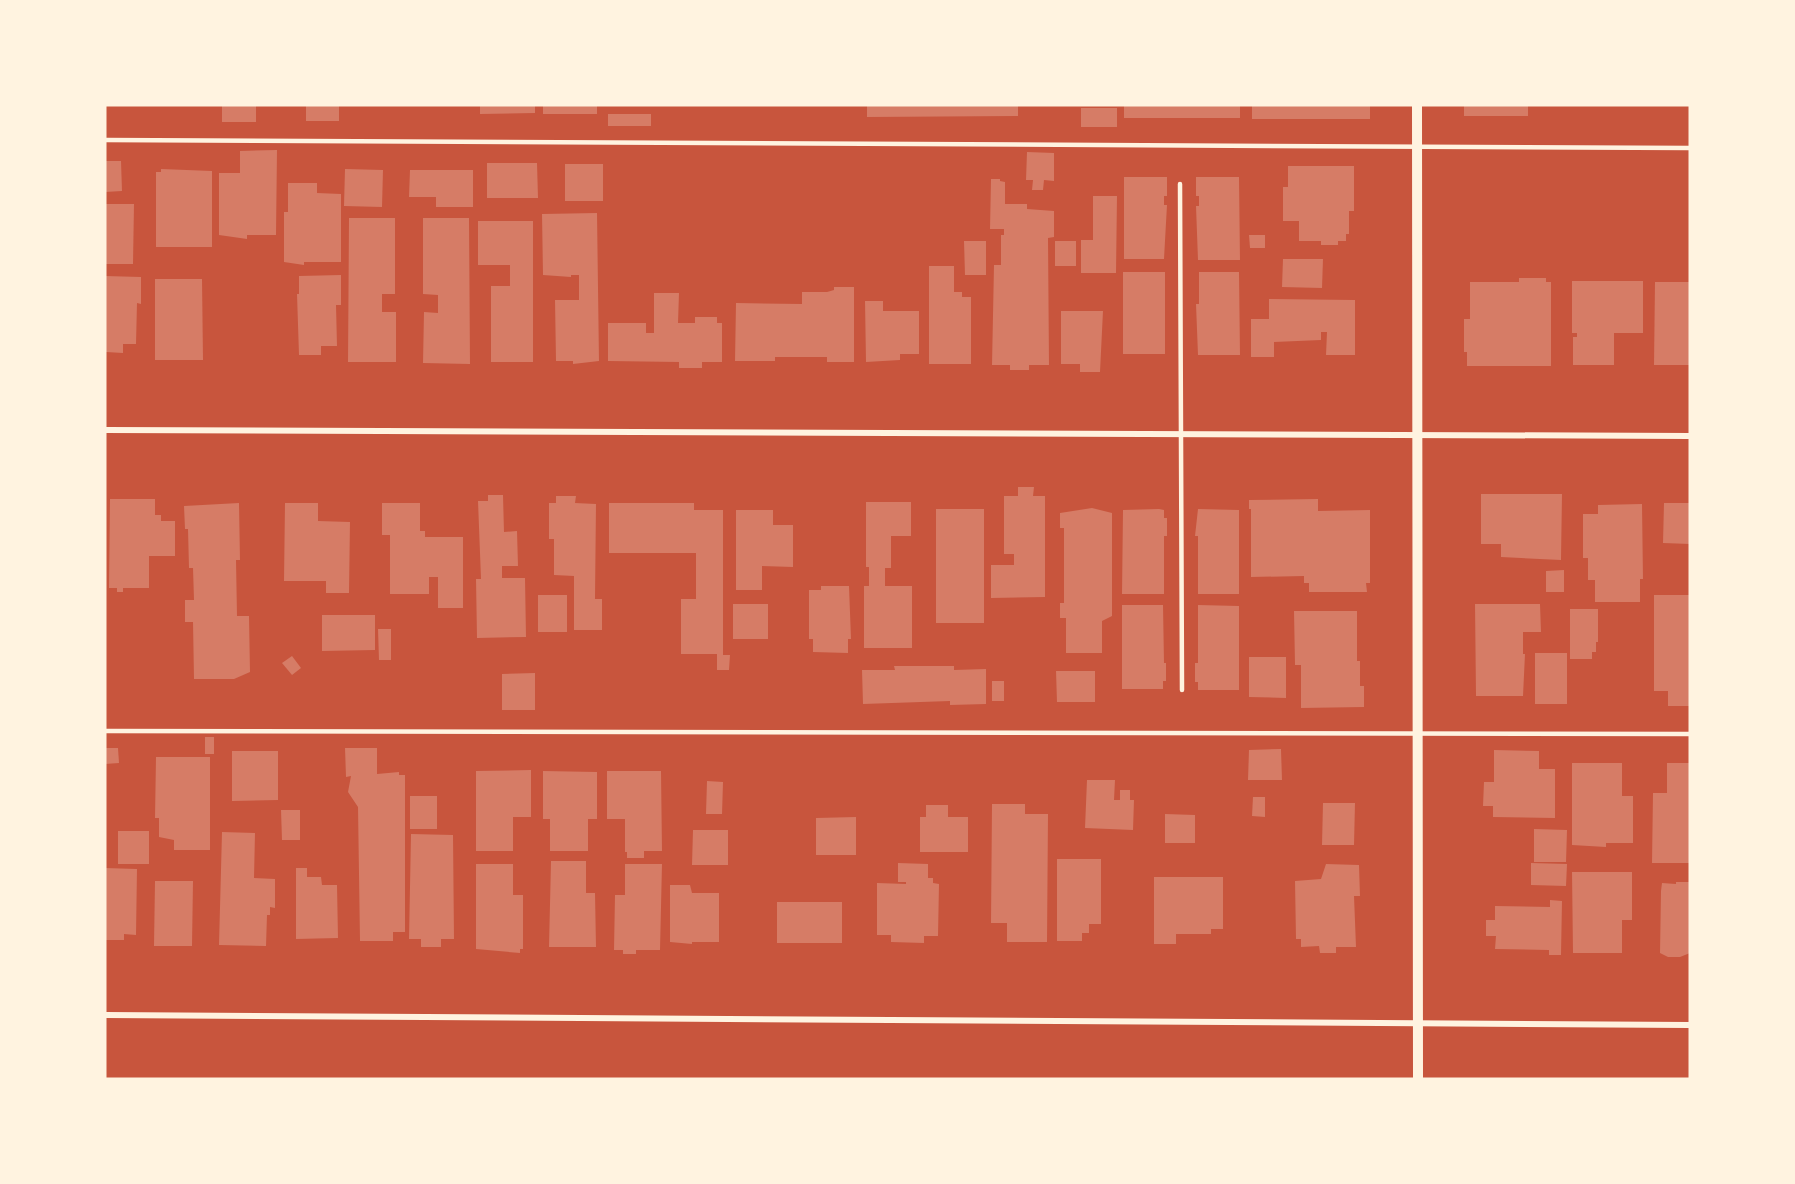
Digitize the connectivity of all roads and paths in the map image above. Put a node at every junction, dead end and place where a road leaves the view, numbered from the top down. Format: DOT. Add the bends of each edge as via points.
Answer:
graph roads {
  1 [pos="1418,105"];
  2 [pos="105,140"];
  3 [pos="1418,145"];
  4 [pos="1690,147"];
  5 [pos="1180,184"];
  6 [pos="105,430"];
  7 [pos="1183,434"];
  8 [pos="1418,435"];
  9 [pos="1690,436"];
  10 [pos="1182,690"];
  11 [pos="105,731"];
  12 [pos="1418,734"];
  13 [pos="1690,734"];
  14 [pos="105,1015"];
  15 [pos="1418,1023"];
  16 [pos="1690,1025"];
  17 [pos="1418,1079"];
  1 -- 3 [label="street"];
  2 -- 3 [label="lane"];
  3 -- 4 [label="lane"];
  3 -- 8 [label="street"];
  5 -- 7 [label="lane"];
  6 -- 7 [label="street"];
  7 -- 8 [label="street"];
  7 -- 10 [label="lane"];
  8 -- 9 [label="street"];
  8 -- 12 [label="street"];
  11 -- 12 [label="lane"];
  12 -- 13 [label="lane"];
  12 -- 15 [label="street"];
  14 -- 15 [label="street"];
  15 -- 16 [label="street"];
  15 -- 17 [label="street"];
}
